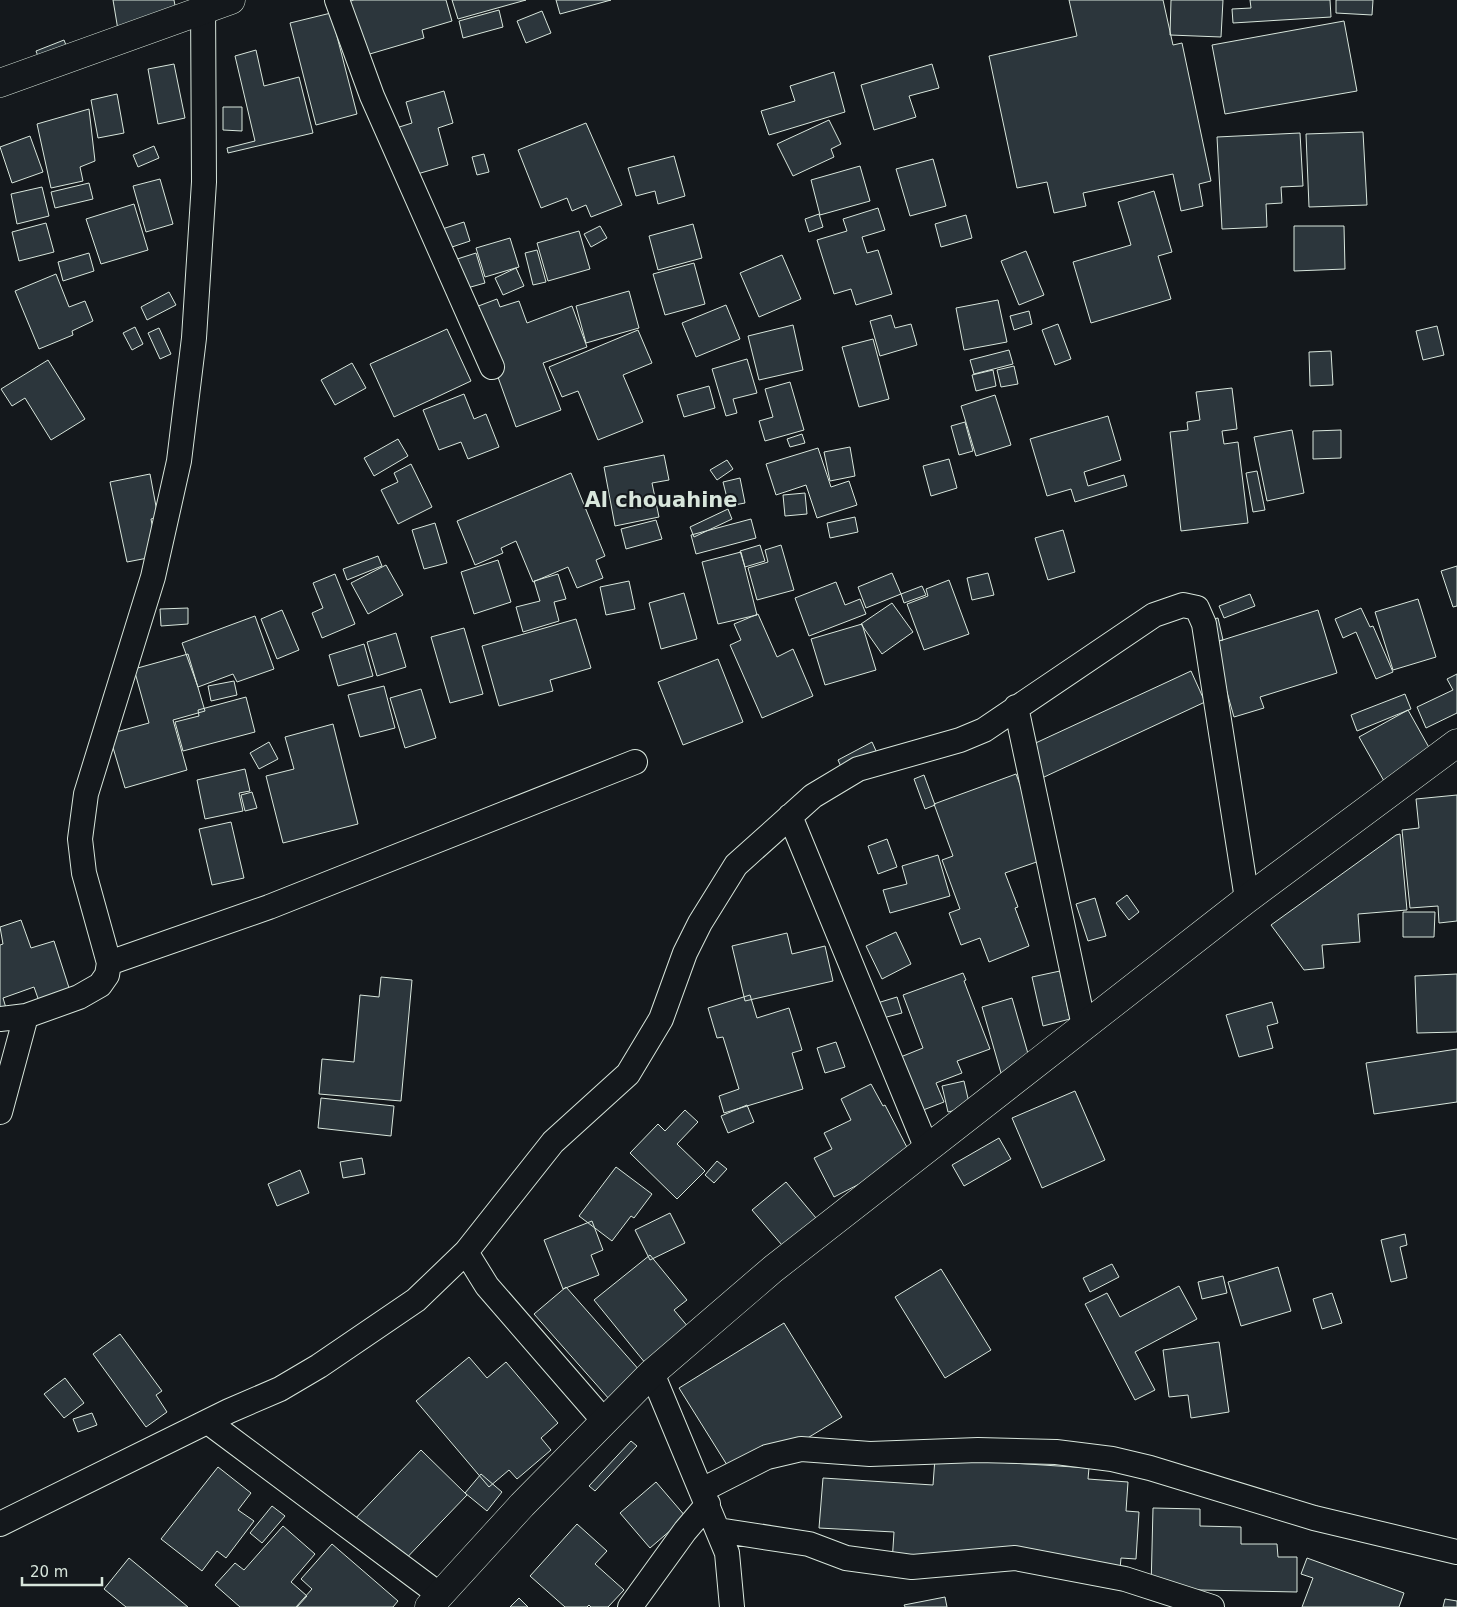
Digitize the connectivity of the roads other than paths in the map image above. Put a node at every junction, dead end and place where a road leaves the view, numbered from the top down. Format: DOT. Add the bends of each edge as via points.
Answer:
graph roads {
  1 [pos="231,0"];
  2 [pos="336,0"];
  3 [pos="203,5"];
  4 [pos="0,83"];
  5 [pos="492,367"];
  6 [pos="1016,707"];
  7 [pos="1457,743"];
  8 [pos="635,762"];
  9 [pos="790,816"];
  10 [pos="1247,899"];
  11 [pos="109,963"];
  12 [pos="26,1016"];
  13 [pos="0,1019"];
  14 [pos="1084,1026"];
  15 [pos="0,1112"];
  16 [pos="928,1148"];
  17 [pos="466,1252"];
  18 [pos="652,1373"];
  19 [pos="208,1422"];
  20 [pos="605,1422"];
  21 [pos="705,1497"];
  22 [pos="0,1524"];
  23 [pos="718,1530"];
  24 [pos="1457,1552"];
  25 [pos="434,1601"];
  26 [pos="630,1607"];
  27 [pos="732,1607"];
  28 [pos="1212,1607"];
  1 -- 3 [label="street"];
  2 -- 5 [label="street" via="372,96"];
  3 -- 4 [label="street"];
  3 -- 11 [label="street" via="204,182 194,338 179,461 153,577 86,794 80,839 84,873"];
  6 -- 9 [label="street" via="984,730 960,740 858,769 813,796"];
  6 -- 10 [label="street" via="1154,615 1183,605 1197,608 1204,624"];
  6 -- 14 [label="street"];
  7 -- 10 [label="street"];
  8 -- 11 [label="street" via="269,907"];
  9 -- 16 [label="street"];
  9 -- 17 [label="street" via="736,866 700,922 661,1019 628,1074 554,1142"];
  10 -- 14 [label="street"];
  11 -- 12 [label="street" via="107,975 100,986"];
  12 -- 13 [label="street"];
  12 -- 15 [label="street"];
  14 -- 16 [label="street"];
  16 -- 18 [label="street" via="773,1269"];
  17 -- 19 [label="street" via="416,1300 358,1340 280,1388"];
  17 -- 20 [label="street" via="487,1286"];
  18 -- 20 [label="street"];
  18 -- 21 [label="street"];
  19 -- 22 [label="street"];
  19 -- 25 [label="street"];
  20 -- 25 [label="street" via="522,1505"];
  21 -- 23 [label="street"];
  21 -- 24 [label="street" via="767,1457 801,1450 870,1454 978,1450 1056,1452 1150,1468 1314,1518"];
  21 -- 26 [label="street" via="685,1532"];
  23 -- 27 [label="street" via="727,1553"];
  23 -- 28 [label="street" via="809,1544 846,1558 912,1567 1016,1558 1125,1579"];
}
